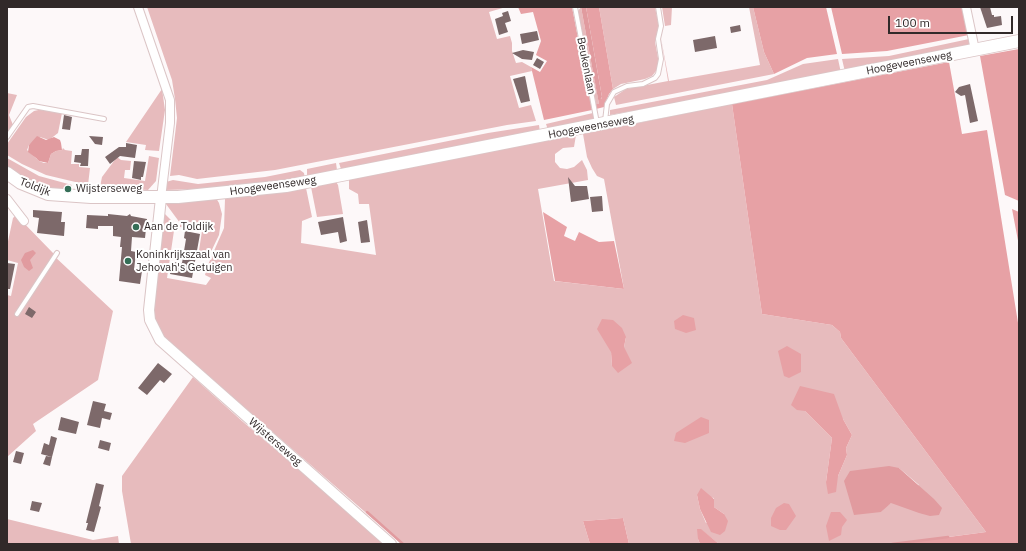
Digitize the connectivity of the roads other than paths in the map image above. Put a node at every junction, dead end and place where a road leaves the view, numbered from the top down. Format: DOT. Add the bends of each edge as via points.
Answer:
graph roads {
  1 [pos="138,7"];
  2 [pos="575,7"];
  3 [pos="658,7"];
  4 [pos="966,7"];
  5 [pos="1019,41"];
  6 [pos="975,50"];
  7 [pos="104,119"];
  8 [pos="601,125"];
  9 [pos="7,137"];
  10 [pos="7,173"];
  11 [pos="161,198"];
  12 [pos="7,199"];
  13 [pos="24,221"];
  14 [pos="57,253"];
  15 [pos="18,314"];
  16 [pos="391,544"];
  1 -- 11 [label="street" via="170,100 170,123"];
  2 -- 8 [label="lane, Beukenlaan"];
  3 -- 8 [label="lane" via="661,26 658,39 661,67 658,74 643,84 627,86 614,92"];
  4 -- 6 [label="street"];
  5 -- 6 [label="main road, Hoogeveenseweg"];
  6 -- 8 [label="main road, Hoogeveenseweg"];
  7 -- 9 [label="lane" via="33,106 28,107"];
  8 -- 11 [label="main road, Hoogeveenseweg" via="286,186"];
  10 -- 11 [label="main road, Toldijk" via="29,187 56,195"];
  11 -- 16 [label="street, Wijsterseweg" via="149,310 150,320 160,340"];
  12 -- 13 [label="street, Toldijk"];
  14 -- 15 [label="lane"];
}
